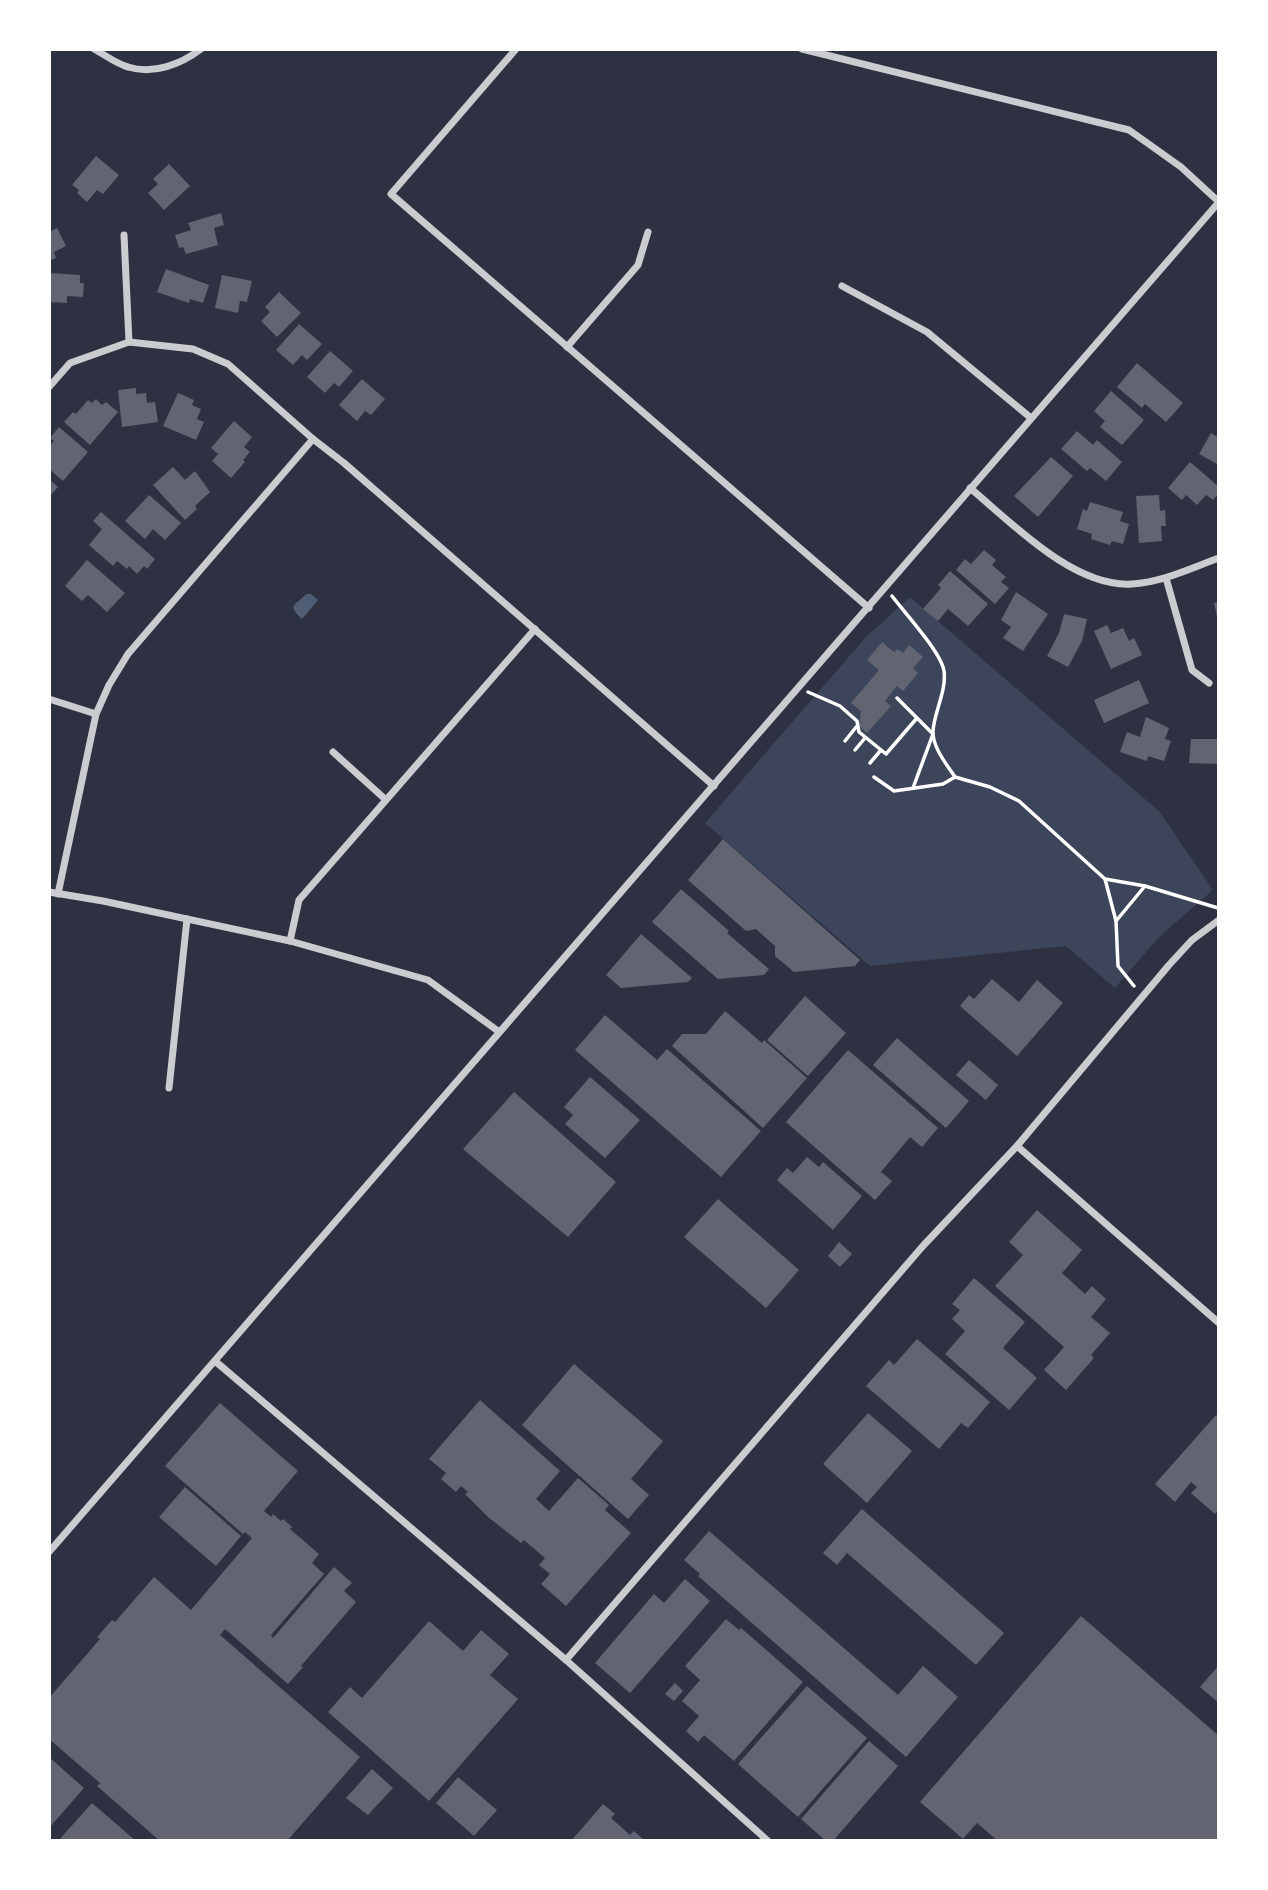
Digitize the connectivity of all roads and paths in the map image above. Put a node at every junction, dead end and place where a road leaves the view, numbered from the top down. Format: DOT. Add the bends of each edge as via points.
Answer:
graph roads {
  1 [pos="94,49"];
  2 [pos="201,49"];
  3 [pos="516,49"];
  4 [pos="802,49"];
  5 [pos="1219,202"];
  6 [pos="648,232"];
  7 [pos="124,235"];
  8 [pos="842,286"];
  9 [pos="129,342"];
  10 [pos="567,347"];
  11 [pos="49,387"];
  12 [pos="1031,418"];
  13 [pos="313,439"];
  14 [pos="970,488"];
  15 [pos="1219,558"];
  16 [pos="1166,578"];
  17 [pos="886,589"];
  18 [pos="869,608"];
  19 [pos="534,629"];
  20 [pos="1209,683"];
  21 [pos="802,685"];
  22 [pos="897,698"];
  23 [pos="49,699"];
  24 [pos="96,713"];
  25 [pos="917,718"];
  26 [pos="858,726"];
  27 [pos="933,734"];
  28 [pos="866,737"];
  29 [pos="845,741"];
  30 [pos="855,750"];
  31 [pos="881,750"];
  32 [pos="332,752"];
  33 [pos="870,763"];
  34 [pos="874,777"];
  35 [pos="955,777"];
  36 [pos="714,786"];
  37 [pos="913,788"];
  38 [pos="385,799"];
  39 [pos="1105,878"];
  40 [pos="1146,886"];
  41 [pos="49,892"];
  42 [pos="58,894"];
  43 [pos="1219,908"];
  44 [pos="187,919"];
  45 [pos="1219,920"];
  46 [pos="1116,921"];
  47 [pos="290,941"];
  48 [pos="1142,996"];
  49 [pos="498,1031"];
  50 [pos="169,1088"];
  51 [pos="1017,1146"];
  52 [pos="1219,1323"];
  53 [pos="215,1361"];
  54 [pos="49,1552"];
  55 [pos="566,1660"];
  56 [pos="768,1841"];
  1 -- 2 [label="street" via="129,67 155,69 185,61"];
  3 -- 10 [label="street" via="391,194"];
  4 -- 5 [label="street" via="1129,130"];
  5 -- 12 [label="street"];
  6 -- 10 [label="street" via="638,265"];
  7 -- 9 [label="street"];
  8 -- 12 [label="street" via="927,332"];
  9 -- 11 [label="street" via="71,363"];
  9 -- 13 [label="street" via="193,349 228,364"];
  10 -- 18 [label="street"];
  12 -- 14 [label="street"];
  13 -- 19 [label="street"];
  13 -- 24 [label="street" via="128,654"];
  14 -- 16 [label="street" via="1075,570 1117,584"];
  14 -- 17 [label="street"];
  15 -- 16 [label="street"];
  16 -- 20 [label="street" via="1192,670"];
  17 -- 18 [label="street"];
  17 -- 27 [label="path" via="944,669"];
  18 -- 21 [label="street"];
  19 -- 36 [label="street"];
  19 -- 38 [label="street"];
  21 -- 26 [label="path" via="839,706"];
  21 -- 36 [label="street"];
  22 -- 25 [label="path"];
  23 -- 24 [label="street"];
  24 -- 42 [label="street"];
  25 -- 27 [label="path"];
  25 -- 31 [label="path" via="886,754"];
  26 -- 28 [label="path"];
  26 -- 29 [label="path"];
  27 -- 35 [label="path"];
  27 -- 37 [label="path"];
  28 -- 30 [label="path"];
  28 -- 31 [label="path"];
  31 -- 33 [label="path"];
  32 -- 38 [label="street"];
  34 -- 37 [label="path" via="894,791"];
  35 -- 37 [label="path" via="943,784"];
  35 -- 39 [label="path" via="1019,801"];
  36 -- 49 [label="street"];
  38 -- 47 [label="street" via="299,901"];
  39 -- 40 [label="path"];
  39 -- 46 [label="path"];
  40 -- 43 [label="path"];
  40 -- 46 [label="path"];
  41 -- 42 [label="street"];
  42 -- 44 [label="street"];
  44 -- 47 [label="street"];
  44 -- 50 [label="street"];
  45 -- 48 [label="street" via="1192,940"];
  46 -- 48 [label="path" via="1118,967"];
  47 -- 49 [label="street" via="428,980"];
  48 -- 51 [label="street"];
  49 -- 53 [label="street"];
  51 -- 52 [label="street"];
  51 -- 55 [label="street" via="922,1247"];
  53 -- 54 [label="street"];
  53 -- 55 [label="street"];
  55 -- 56 [label="street"];
}
